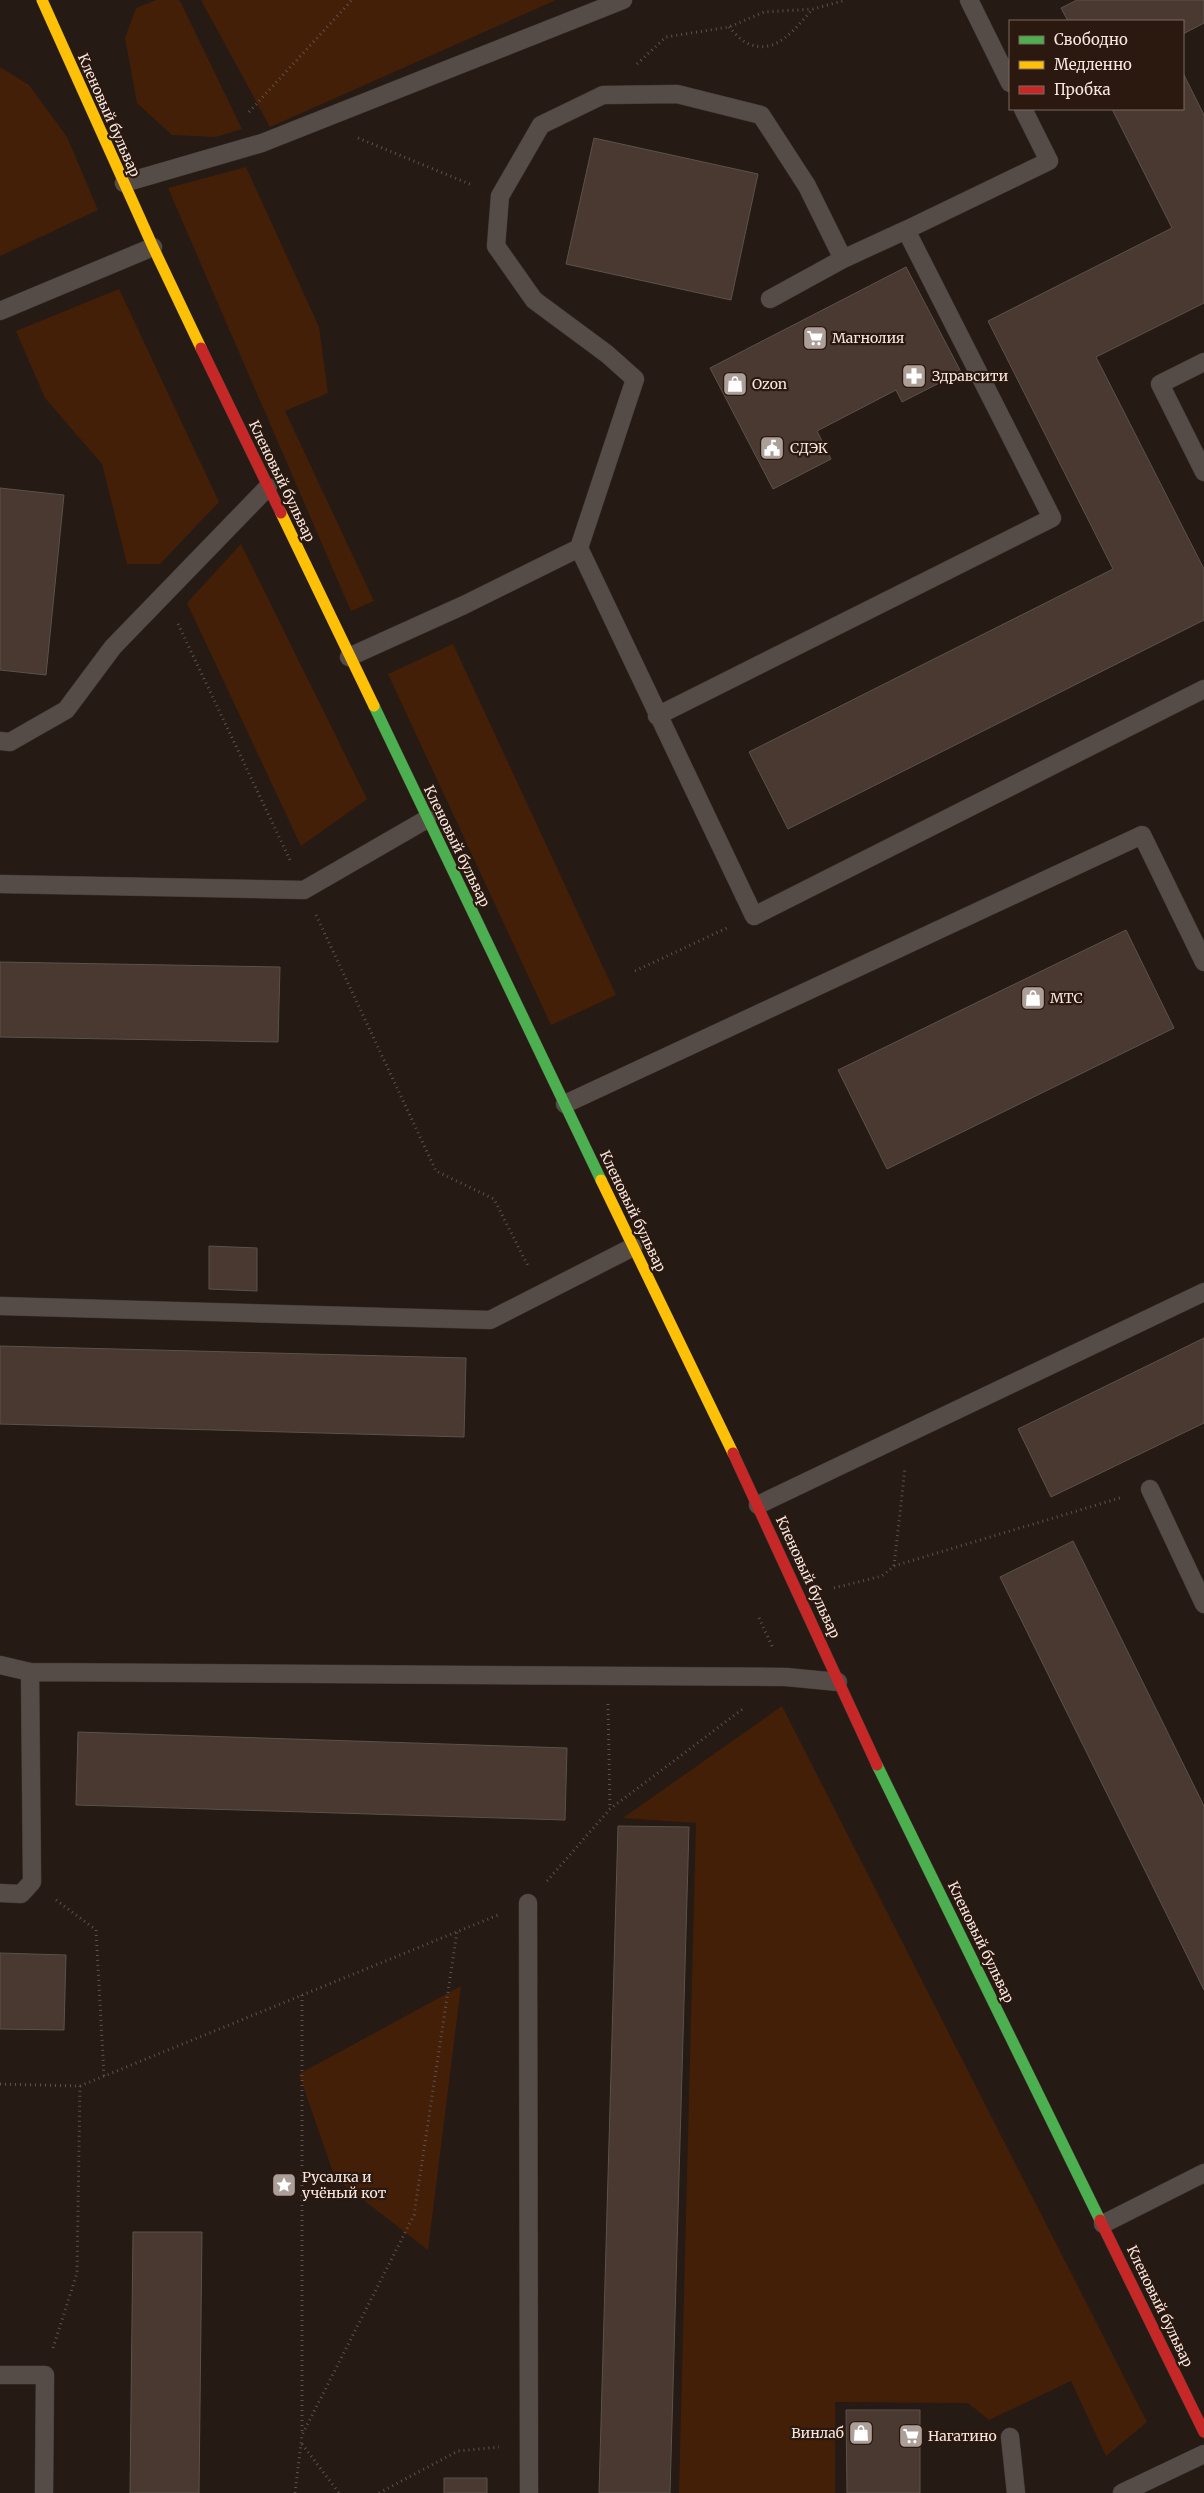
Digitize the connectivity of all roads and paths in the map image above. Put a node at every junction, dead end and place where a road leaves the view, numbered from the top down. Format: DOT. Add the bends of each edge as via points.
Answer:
graph roads {
  1 [pos="42,0"];
  2 [pos="352,0"];
  3 [pos="623,0"];
  4 [pos="846,0"];
  5 [pos="969,0"];
  6 [pos="813,9"];
  7 [pos="729,27"];
  8 [pos="1009,81"];
  9 [pos="603,95"];
  10 [pos="1024,110"];
  11 [pos="249,112"];
  12 [pos="318,121"];
  13 [pos="124,183"];
  14 [pos="500,196"];
  15 [pos="906,230"];
  16 [pos="153,247"];
  17 [pos="843,259"];
  18 [pos="770,299"];
  19 [pos="0,311"];
  20 [pos="1204,362"];
  21 [pos="1204,472"];
  22 [pos="268,487"];
  23 [pos="579,548"];
  24 [pos="183,634"];
  25 [pos="349,657"];
  26 [pos="1204,689"];
  27 [pos="657,716"];
  28 [pos="0,741"];
  29 [pos="427,819"];
  30 [pos="0,884"];
  31 [pos="304,890"];
  32 [pos="722,931"];
  33 [pos="1204,962"];
  34 [pos="635,971"];
  35 [pos="565,1104"];
  36 [pos="633,1247"];
  37 [pos="1204,1292"];
  38 [pos="543,1293"];
  39 [pos="0,1306"];
  40 [pos="908,1433"];
  41 [pos="1150,1489"];
  42 [pos="758,1504"];
  43 [pos="894,1566"];
  44 [pos="834,1588"];
  45 [pos="1204,1604"];
  46 [pos="759,1618"];
  47 [pos="0,1665"];
  48 [pos="30,1672"];
  49 [pos="608,1676"];
  50 [pos="786,1676"];
  51 [pos="838,1682"];
  52 [pos="748,1705"];
  53 [pos="610,1809"];
  54 [pos="32,1882"];
  55 [pos="0,1893"];
  56 [pos="528,1903"];
  57 [pos="457,1932"];
  58 [pos="302,1995"];
  59 [pos="104,2076"];
  60 [pos="0,2084"];
  61 [pos="80,2086"];
  62 [pos="1204,2173"];
  63 [pos="1103,2224"];
  64 [pos="0,2375"];
  65 [pos="45,2375"];
  66 [pos="1204,2432"];
  67 [pos="302,2435"];
  68 [pos="1010,2438"];
  69 [pos="529,2444"];
  70 [pos="1204,2454"];
  71 [pos="44,2493"];
  72 [pos="295,2493"];
  73 [pos="339,2493"];
  74 [pos="379,2493"];
  75 [pos="529,2493"];
  76 [pos="1016,2493"];
  77 [pos="1122,2493"];
  1 -- 13 [label="street, Кленовый бульвар"];
  2 -- 11 [label="path"];
  3 -- 12 [label="lane"];
  4 -- 6 [label="path"];
  5 -- 8 [label="lane"];
  6 -- 7 [label="path" via="764,12"];
  6 -- 7 [label="path" via="785,40 765,46 746,43"];
  7 -- 9 [label="path" via="666,37"];
  9 -- 14 [label="lane" via="541,125"];
  9 -- 17 [label="lane" via="677,94 761,115 807,186"];
  10 -- 15 [label="lane" via="1049,161"];
  12 -- 13 [label="lane" via="262,143"];
  12 -- 14 [label="path"];
  13 -- 16 [label="street, Кленовый бульвар"];
  14 -- 23 [label="lane" via="496,246 534,300 635,379"];
  15 -- 17 [label="lane"];
  15 -- 27 [label="lane" via="1052,518"];
  16 -- 19 [label="lane"];
  16 -- 22 [label="street, Кленовый бульвар"];
  17 -- 18 [label="lane"];
  20 -- 21 [label="lane" via="1160,384"];
  22 -- 25 [label="street, Кленовый бульвар"];
  22 -- 28 [label="lane" via="113,647 66,710 10,742"];
  23 -- 25 [label="lane" via="464,606"];
  23 -- 27 [label="lane"];
  24 -- 31 [label="path"];
  25 -- 29 [label="street, Кленовый бульвар"];
  26 -- 27 [label="lane" via="754,916"];
  29 -- 31 [label="lane"];
  29 -- 35 [label="street, Кленовый бульвар"];
  30 -- 31 [label="lane"];
  31 -- 38 [label="path" via="436,1170 494,1199"];
  32 -- 34 [label="path"];
  33 -- 35 [label="lane" via="1142,835"];
  35 -- 36 [label="street, Кленовый бульвар"];
  36 -- 38 [label="lane"];
  36 -- 42 [label="street, Кленовый бульвар"];
  37 -- 40 [label="lane"];
  38 -- 39 [label="lane" via="490,1320"];
  40 -- 42 [label="lane"];
  40 -- 43 [label="path"];
  41 -- 43 [label="path"];
  41 -- 45 [label="lane"];
  42 -- 51 [label="street, Кленовый бульвар"];
  43 -- 44 [label="path" via="882,1576"];
  46 -- 50 [label="path"];
  47 -- 48 [label="lane"];
  48 -- 49 [label="lane"];
  48 -- 54 [label="lane"];
  49 -- 50 [label="lane"];
  49 -- 53 [label="path"];
  50 -- 51 [label="lane"];
  51 -- 63 [label="street, Кленовый бульвар"];
  52 -- 53 [label="path"];
  53 -- 56 [label="path"];
  54 -- 55 [label="lane" via="21,1894"];
  54 -- 59 [label="path" via="96,1930"];
  56 -- 57 [label="path"];
  56 -- 69 [label="lane"];
  57 -- 58 [label="path"];
  57 -- 67 [label="path" via="414,2215"];
  58 -- 59 [label="path"];
  58 -- 67 [label="path"];
  59 -- 61 [label="path"];
  60 -- 61 [label="path"];
  61 -- 65 [label="path" via="77,2273"];
  62 -- 63 [label="lane"];
  63 -- 66 [label="street, Кленовый бульвар"];
  64 -- 65 [label="lane"];
  65 -- 71 [label="lane"];
  67 -- 72 [label="path"];
  67 -- 73 [label="path" via="302,2446"];
  68 -- 76 [label="lane"];
  69 -- 74 [label="path" via="458,2451"];
  69 -- 75 [label="lane"];
  70 -- 77 [label="lane"];
}
